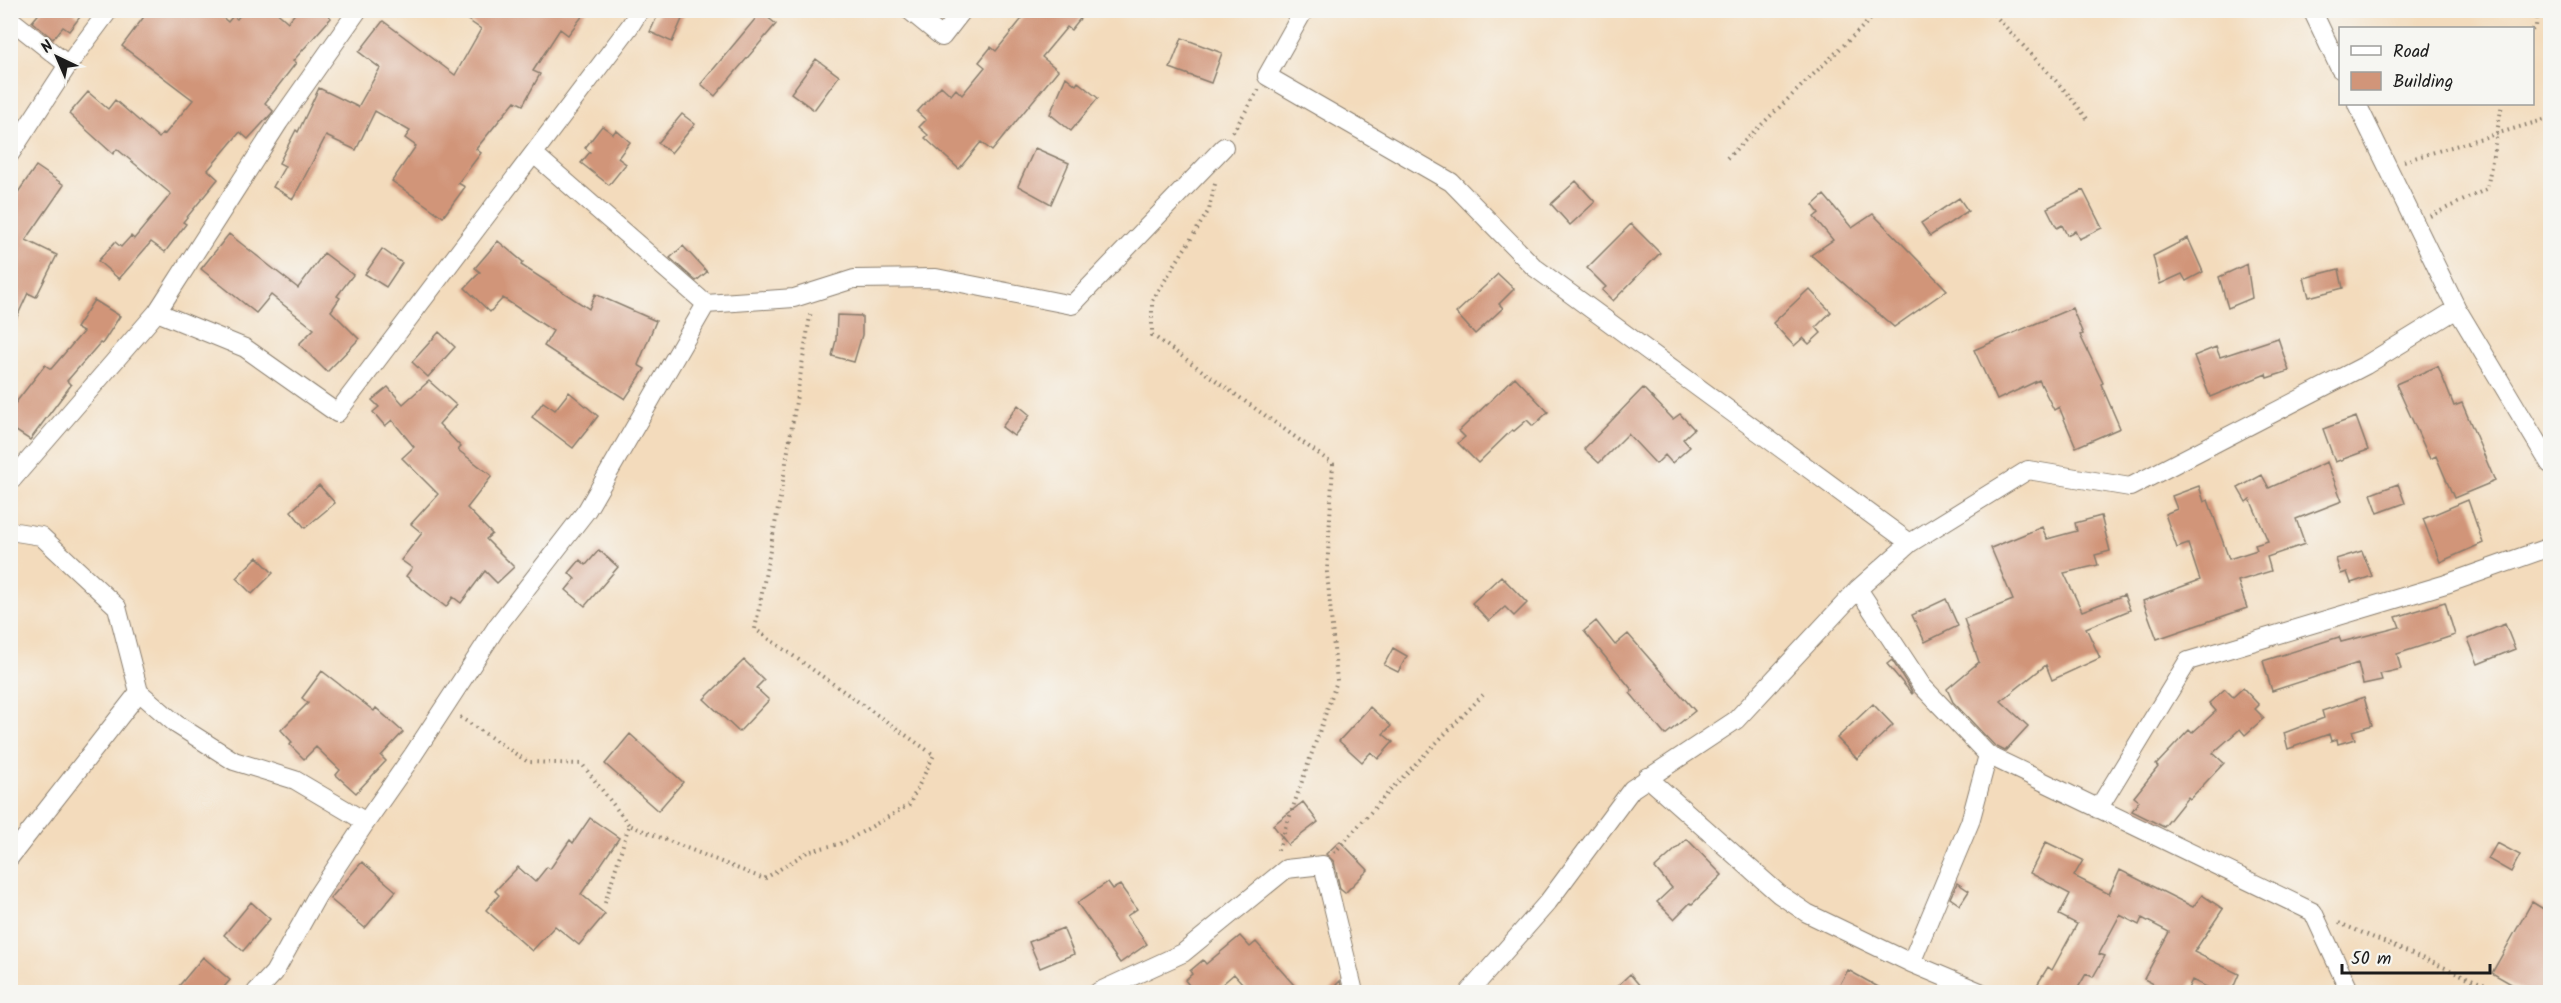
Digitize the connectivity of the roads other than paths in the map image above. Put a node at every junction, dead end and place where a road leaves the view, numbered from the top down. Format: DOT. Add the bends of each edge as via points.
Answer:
graph roads {
  1 [pos="109,10"];
  2 [pos="358,10"];
  3 [pos="640,10"];
  4 [pos="909,10"];
  5 [pos="963,10"];
  6 [pos="1304,10"];
  7 [pos="2312,10"];
  8 [pos="10,19"];
  9 [pos="68,65"];
  10 [pos="2339,67"];
  11 [pos="2357,105"];
  12 [pos="1224,147"];
  13 [pos="10,154"];
  14 [pos="534,154"];
  15 [pos="706,304"];
  16 [pos="2457,309"];
  17 [pos="157,312"];
  18 [pos="2550,464"];
  19 [pos="10,482"];
  20 [pos="10,531"];
  21 [pos="1910,543"];
  22 [pos="2550,547"];
  23 [pos="1858,590"];
  24 [pos="139,692"];
  25 [pos="1988,755"];
  26 [pos="1647,777"];
  27 [pos="2098,809"];
  28 [pos="366,822"];
  29 [pos="10,857"];
  30 [pos="1911,963"];
  31 [pos="256,993"];
  32 [pos="1098,993"];
  33 [pos="1354,993"];
  34 [pos="1469,993"];
  35 [pos="1980,993"];
  36 [pos="2350,993"];
  1 -- 9 [label="street"];
  2 -- 17 [label="street" via="279,122"];
  3 -- 14 [label="street"];
  4 -- 5 [label="street" via="942,38"];
  6 -- 21 [label="street" via="1267,76 1451,182 1534,267"];
  7 -- 10 [label="street"];
  8 -- 9 [label="street"];
  9 -- 13 [label="street"];
  11 -- 16 [label="street"];
  12 -- 15 [label="street" via="1072,305 936,278 854,279 794,298"];
  14 -- 15 [label="street"];
  14 -- 17 [label="street" via="337,413 245,348"];
  15 -- 28 [label="street" via="587,510 498,625"];
  16 -- 18 [label="street"];
  16 -- 21 [label="street" via="2366,366 2130,487 2028,470"];
  17 -- 19 [label="street"];
  20 -- 24 [label="street" via="41,536 117,607"];
  21 -- 23 [label="street"];
  22 -- 27 [label="street" via="2446,584 2188,661"];
  23 -- 25 [label="street" via="1922,686"];
  23 -- 26 [label="street" via="1736,720"];
  24 -- 28 [label="street" via="176,724 234,761 295,780"];
  24 -- 29 [label="street"];
  25 -- 27 [label="street"];
  25 -- 30 [label="street" via="1970,822"];
  26 -- 30 [label="street" via="1779,894 1807,913"];
  26 -- 34 [label="street" via="1632,789 1548,902"];
  27 -- 36 [label="street" via="2313,912"];
  28 -- 31 [label="street" via="274,974"];
  30 -- 35 [label="street"];
  32 -- 33 [label="street" via="1183,953 1286,869 1323,865"];
}
